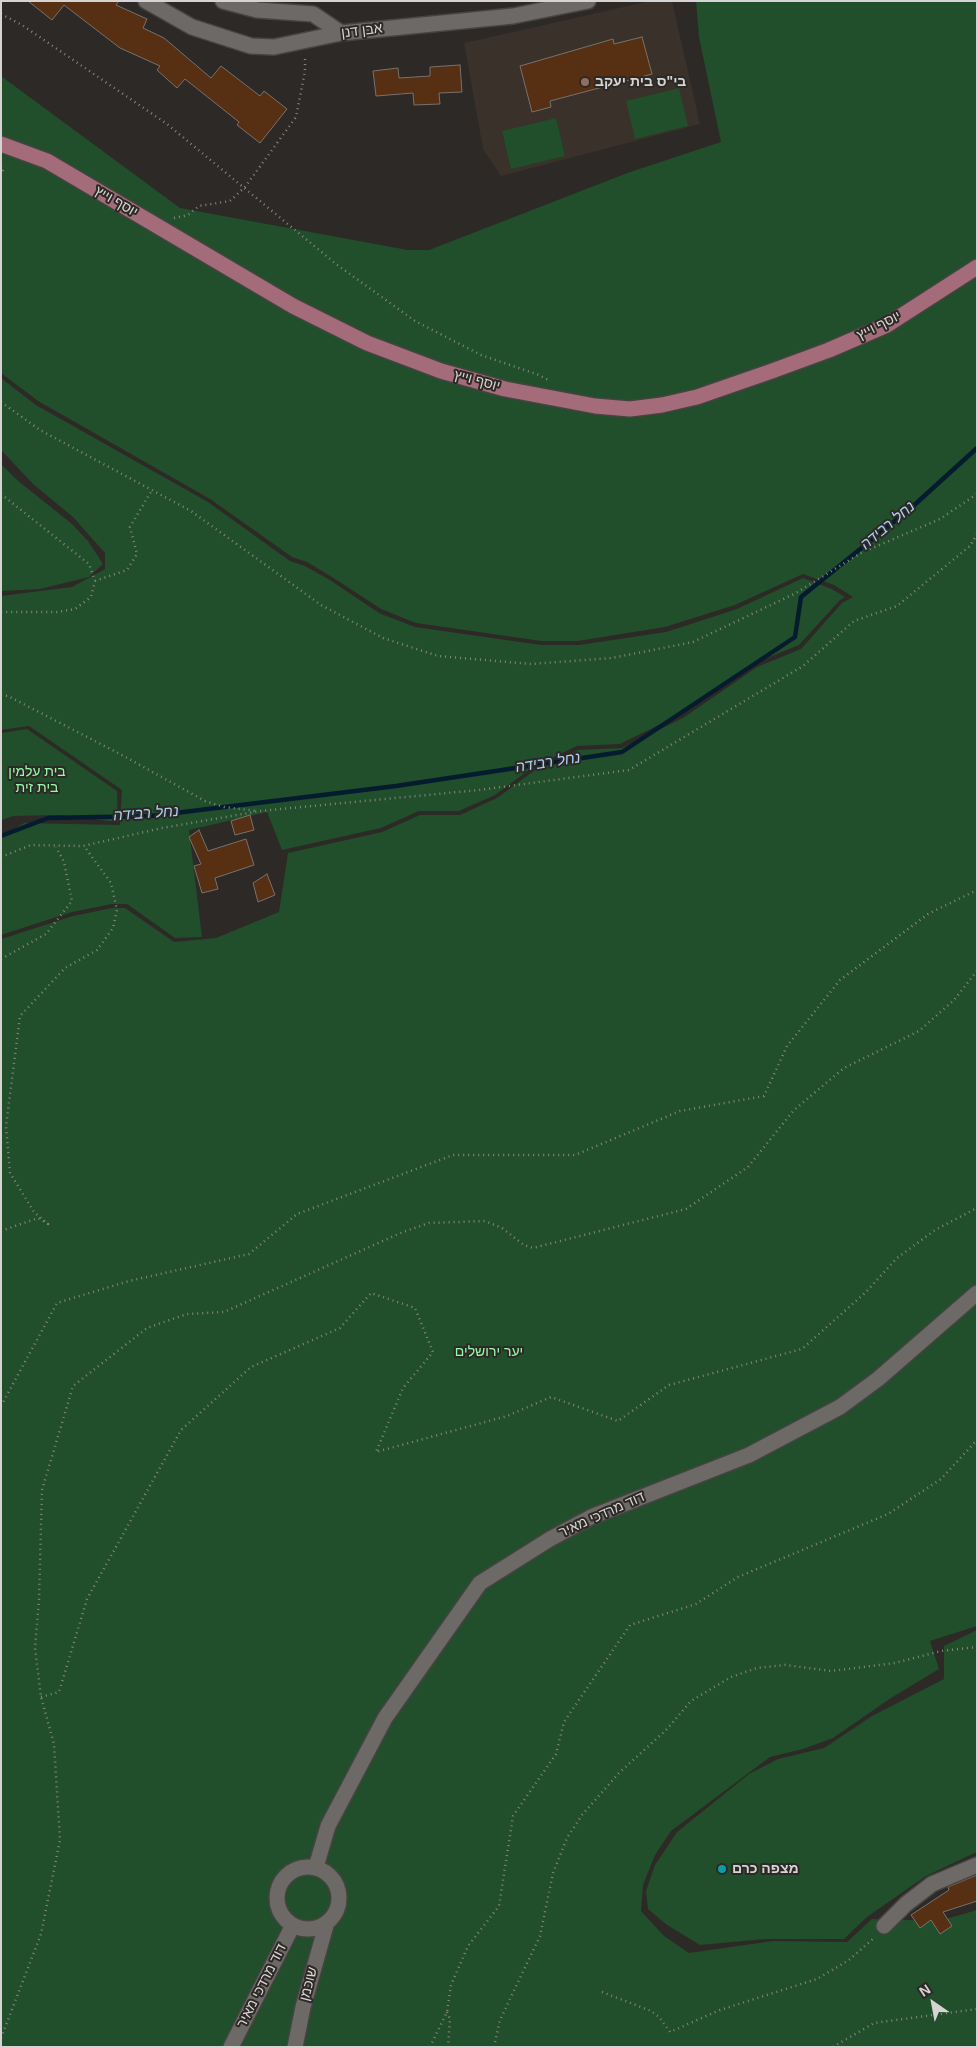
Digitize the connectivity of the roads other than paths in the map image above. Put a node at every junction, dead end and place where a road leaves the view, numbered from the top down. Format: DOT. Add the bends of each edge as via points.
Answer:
graph roads {
  1 [pos="146,1"];
  2 [pos="223,1"];
  3 [pos="588,1"];
  4 [pos="341,32"];
  5 [pos="1,144"];
  6 [pos="977,267"];
  7 [pos="977,1293"];
  8 [pos="977,1865"];
  9 [pos="316,1867"];
  10 [pos="327,1922"];
  11 [pos="293,1925"];
  12 [pos="884,1926"];
  13 [pos="231,2047"];
  14 [pos="295,2047"];
  1 -- 4 [label="street, אבן דנן" via="192,28 251,46 274,46"];
  2 -- 4 [label="street" via="257,10 313,14"];
  3 -- 4 [label="street, אבן דנן" via="513,16"];
  5 -- 6 [label="main road, יוסף וייץ" via="47,162 293,306 367,343 441,371 505,389 595,406 630,409 697,397 830,350 886,325"];
  7 -- 9 [label="street, דוד מרדכי מאיר" via="878,1379 840,1407 749,1456 592,1517 480,1583 385,1718 328,1826"];
  8 -- 12 [label="street" via="932,1884"];
  9 -- 10 [label="street" via="325,1872 337,1887 338,1906"];
  9 -- 11 [label="street" via="296,1869 279,1886 277,1901 280,1911"];
  10 -- 11 [label="street" via="310,1929"];
  10 -- 14 [label="street, שוכמן"];
  11 -- 13 [label="street, דוד מרדכי מאיר"];
}
